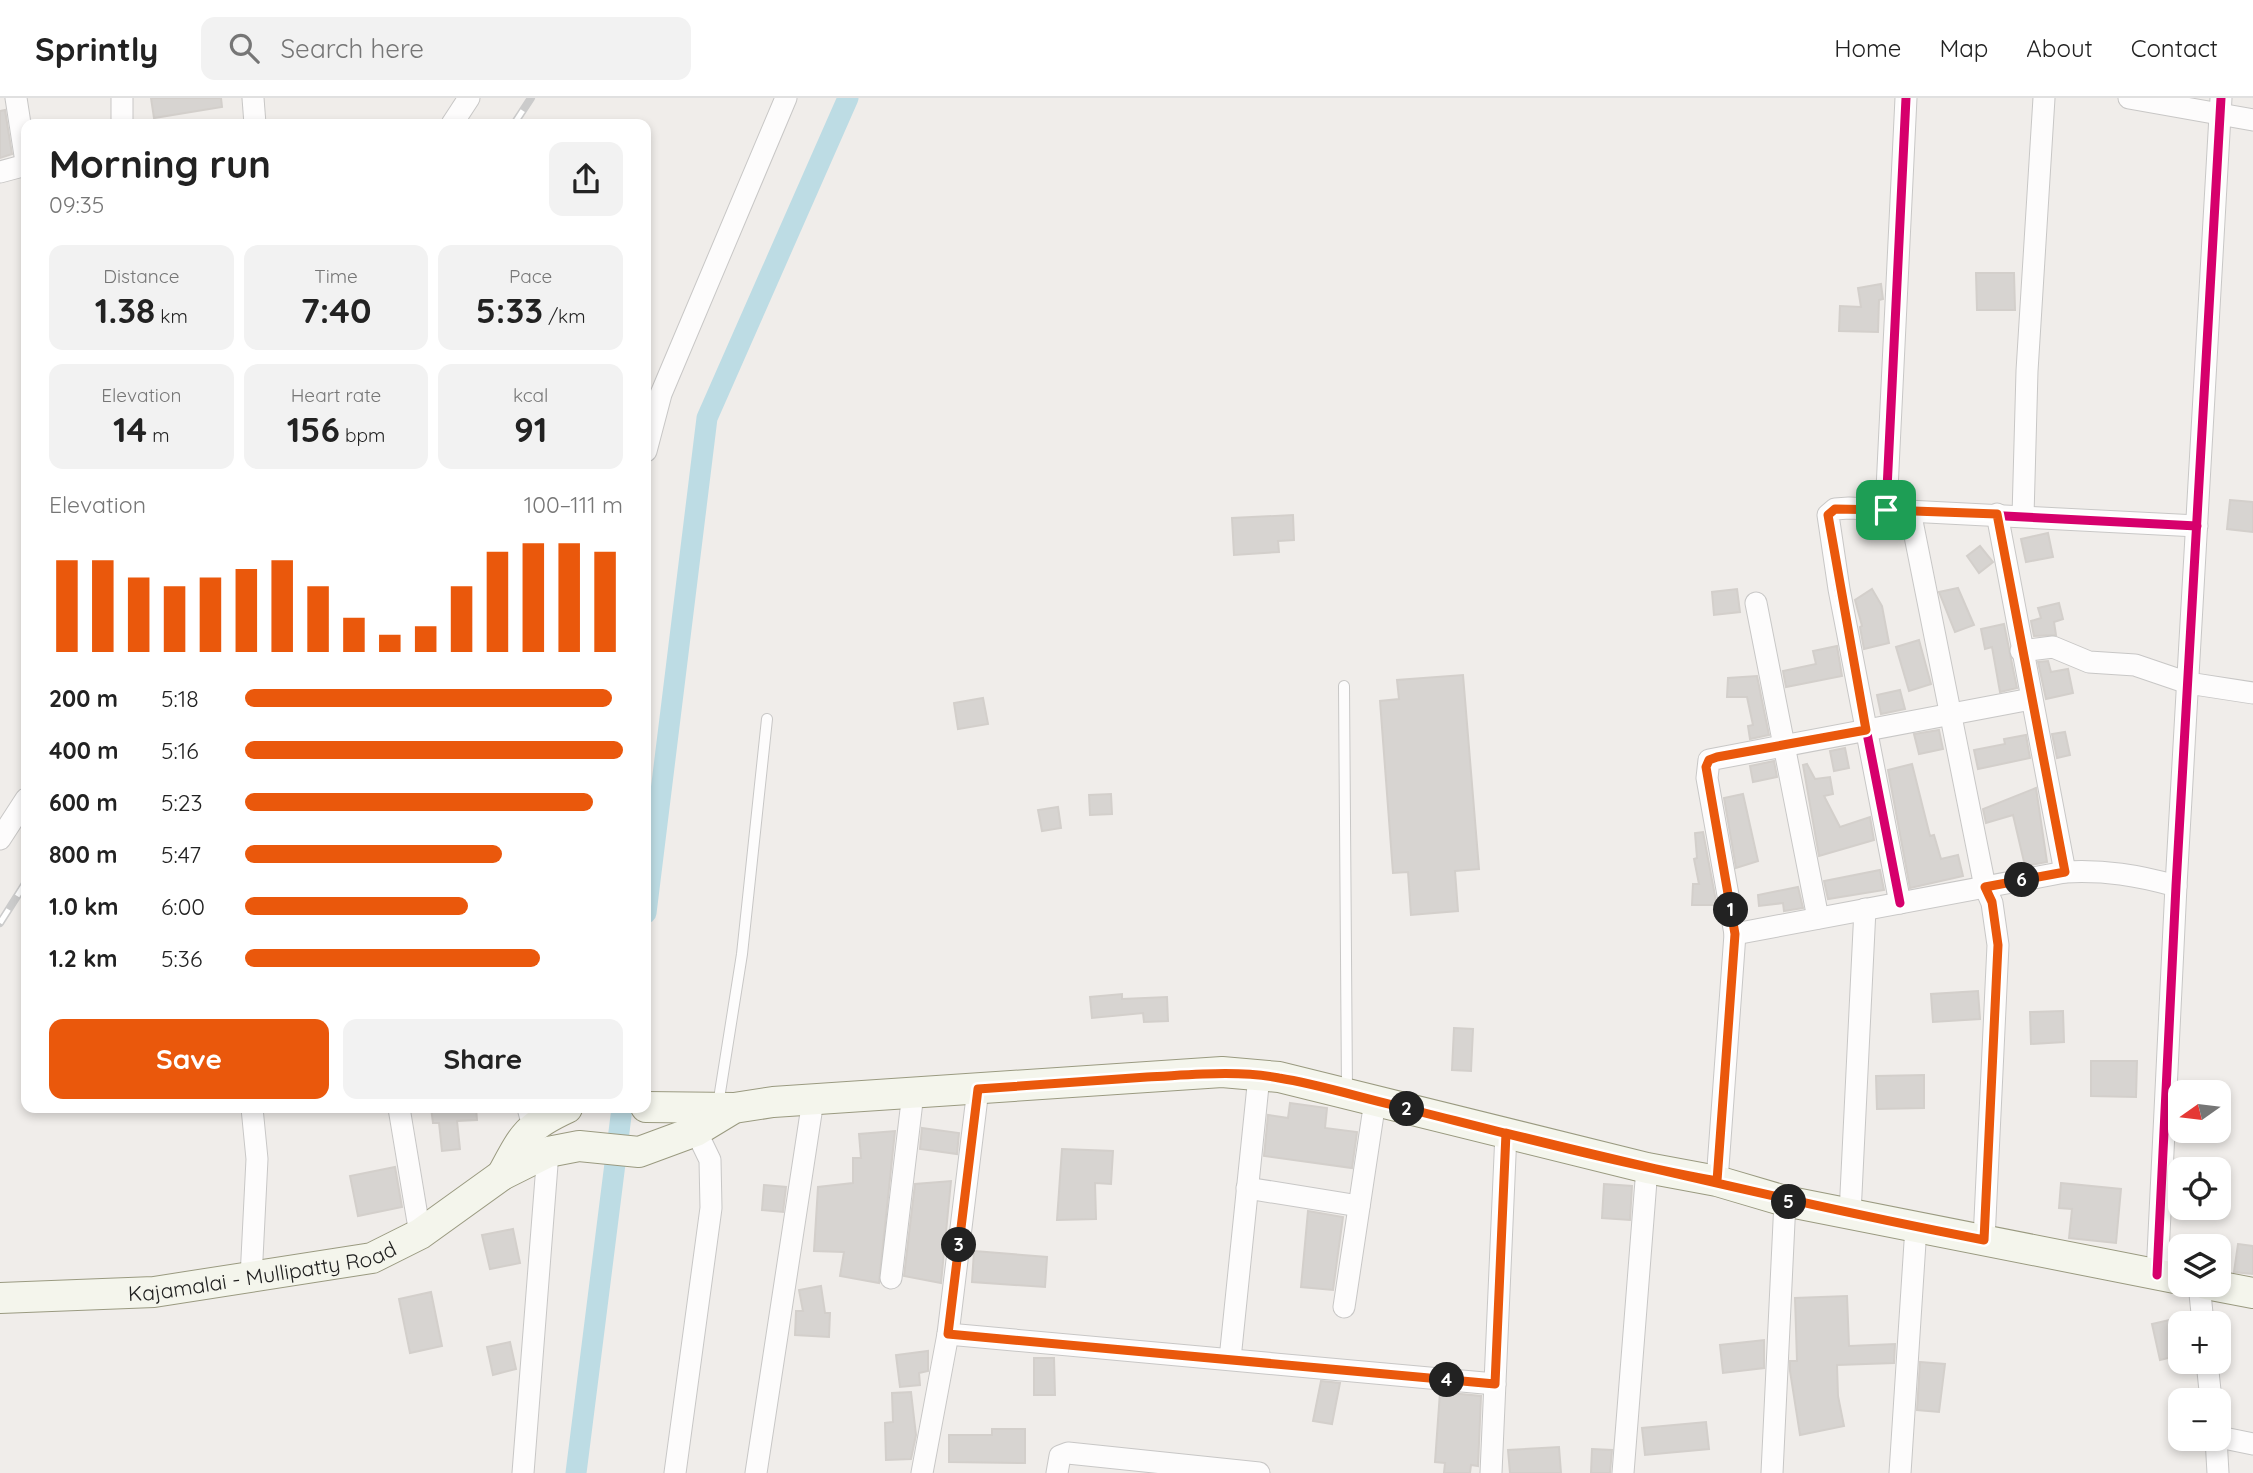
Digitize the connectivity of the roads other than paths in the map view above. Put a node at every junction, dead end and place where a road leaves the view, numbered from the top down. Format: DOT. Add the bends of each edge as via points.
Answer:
graph roads {
  1 [pos="16,98"];
  2 [pos="122,98"];
  3 [pos="253,98"];
  4 [pos="469,98"];
  5 [pos="786,98"];
  6 [pos="1906,98"];
  7 [pos="2044,98"];
  8 [pos="2129,98"];
  9 [pos="2221,106"];
  10 [pos="122,119"];
  11 [pos="255,119"];
  12 [pos="455,119"];
  13 [pos="2253,120"];
  14 [pos="21,131"];
  15 [pos="21,166"];
  16 [pos="0,172"];
  17 [pos="651,432"];
  18 [pos="1886,510"];
  19 [pos="1910,511"];
  20 [pos="1997,514"];
  21 [pos="2023,516"];
  22 [pos="2197,526"];
  23 [pos="1756,603"];
  24 [pos="2021,651"];
  25 [pos="2188,682"];
  26 [pos="1344,686"];
  27 [pos="2253,693"];
  28 [pos="2031,699"];
  29 [pos="1950,715"];
  30 [pos="767,719"];
  31 [pos="1866,730"];
  32 [pos="1784,745"];
  33 [pos="21,807"];
  34 [pos="0,839"];
  35 [pos="2065,872"];
  36 [pos="1985,887"];
  37 [pos="2176,887"];
  38 [pos="1900,903"];
  39 [pos="1865,909"];
  40 [pos="1818,918"];
  41 [pos="1735,934"];
  42 [pos="1259,1076"];
  43 [pos="978,1089"];
  44 [pos="913,1093"];
  45 [pos="1347,1094"];
  46 [pos="813,1100"];
  47 [pos="1376,1101"];
  48 [pos="651,1107"];
  49 [pos="726,1108"];
  50 [pos="252,1113"];
  51 [pos="401,1113"];
  52 [pos="530,1117"];
  53 [pos="696,1131"];
  54 [pos="1506,1133"];
  55 [pos="548,1152"];
  56 [pos="1647,1168"];
  57 [pos="502,1175"];
  58 [pos="1717,1181"];
  59 [pos="1247,1188"];
  60 [pos="1785,1201"];
  61 [pos="1359,1206"];
  62 [pos="1850,1214"];
  63 [pos="1916,1227"];
  64 [pos="420,1234"];
  65 [pos="2170,1234"];
  66 [pos="1984,1240"];
  67 [pos="2168,1277"];
  68 [pos="251,1278"];
  69 [pos="891,1278"];
  70 [pos="2231,1289"];
  71 [pos="2253,1293"];
  72 [pos="0,1298"];
  73 [pos="1344,1307"];
  74 [pos="948,1334"];
  75 [pos="1230,1360"];
  76 [pos="1495,1384"];
  77 [pos="2231,1440"];
  78 [pos="2253,1444"];
  79 [pos="2217,1451"];
  80 [pos="523,1473"];
  81 [pos="675,1473"];
  82 [pos="756,1473"];
  83 [pos="922,1473"];
  84 [pos="1057,1473"];
  85 [pos="1259,1473"];
  86 [pos="1491,1473"];
  87 [pos="1623,1473"];
  88 [pos="1772,1473"];
  89 [pos="1900,1473"];
  90 [pos="2218,1473"];
  1 -- 14 [label="street"];
  2 -- 10 [label="street"];
  3 -- 11 [label="street"];
  4 -- 12 [label="street"];
  5 -- 17 [label="street" via="661,394"];
  6 -- 18 [label="street"];
  7 -- 21 [label="street"];
  8 -- 9 [label="street"];
  9 -- 13 [label="street"];
  9 -- 22 [label="street"];
  15 -- 16 [label="street"];
  18 -- 19 [label="street"];
  18 -- 31 [label="street" via="1835,509 1828,515"];
  19 -- 20 [label="street"];
  19 -- 29 [label="street"];
  20 -- 21 [label="street"];
  20 -- 24 [label="street"];
  21 -- 22 [label="street"];
  22 -- 25 [label="street"];
  23 -- 32 [label="street"];
  24 -- 25 [label="street" via="2053,647 2089,662 2135,664"];
  24 -- 28 [label="street"];
  25 -- 27 [label="street"];
  25 -- 37 [label="street"];
  26 -- 45 [label="lane"];
  28 -- 29 [label="street"];
  28 -- 35 [label="street"];
  29 -- 31 [label="street"];
  29 -- 36 [label="street"];
  30 -- 49 [label="lane"];
  31 -- 32 [label="street"];
  31 -- 38 [label="street"];
  32 -- 40 [label="street"];
  32 -- 41 [label="street" via="1717,757 1706,767"];
  33 -- 34 [label="street"];
  35 -- 36 [label="street"];
  35 -- 37 [label="street" via="2115,872"];
  36 -- 38 [label="street"];
  36 -- 66 [label="street" via="1992,902 1998,945"];
  37 -- 65 [label="street"];
  38 -- 39 [label="street"];
  39 -- 40 [label="street"];
  39 -- 62 [label="street"];
  40 -- 41 [label="street"];
  41 -- 58 [label="street"];
  42 -- 43 [label="main road, Kajamalai - Mullipatty Road" via="1222,1073"];
  42 -- 45 [label="main road, Kajamalai - Mullipatty Road"];
  42 -- 59 [label="street"];
  43 -- 44 [label="main road, Kajamalai - Mullipatty Road"];
  43 -- 74 [label="street"];
  44 -- 46 [label="main road, Kajamalai - Mullipatty Road"];
  44 -- 69 [label="street"];
  45 -- 47 [label="main road, Kajamalai - Mullipatty Road"];
  46 -- 49 [label="main road, Kajamalai - Mullipatty Road"];
  46 -- 82 [label="street"];
  47 -- 54 [label="main road, Kajamalai - Mullipatty Road"];
  47 -- 61 [label="street"];
  48 -- 49 [label="main road, Kajamalai - Mullipatty Road"];
  49 -- 53 [label="main road, Kajamalai - Mullipatty Road"];
  50 -- 68 [label="street" via="257,1159"];
  51 -- 64 [label="street"];
  52 -- 57 [label="main road, Kajamalai - Mullipatty Road"];
  53 -- 55 [label="main road, Kajamalai - Mullipatty Road" via="639,1152 579,1146"];
  53 -- 81 [label="street" via="710,1160 711,1208"];
  54 -- 56 [label="main road, Kajamalai - Mullipatty Road"];
  54 -- 76 [label="street"];
  55 -- 57 [label="main road, Kajamalai - Mullipatty Road"];
  55 -- 80 [label="street"];
  56 -- 58 [label="main road, Kajamalai - Mullipatty Road"];
  56 -- 87 [label="street"];
  57 -- 64 [label="main road, Kajamalai - Mullipatty Road"];
  58 -- 60 [label="main road, Kajamalai - Mullipatty Road"];
  59 -- 61 [label="street"];
  59 -- 75 [label="street"];
  60 -- 62 [label="main road, Kajamalai - Mullipatty Road"];
  60 -- 88 [label="street"];
  61 -- 73 [label="street"];
  62 -- 63 [label="main road, Kajamalai - Mullipatty Road"];
  63 -- 66 [label="main road, Kajamalai - Mullipatty Road"];
  63 -- 89 [label="street"];
  64 -- 68 [label="main road, Kajamalai - Mullipatty Road" via="372,1258"];
  66 -- 67 [label="main road, Kajamalai - Mullipatty Road"];
  68 -- 72 [label="main road, Kajamalai - Mullipatty Road" via="154,1292"];
  70 -- 71 [label="main road"];
  74 -- 75 [label="street"];
  74 -- 83 [label="street"];
  75 -- 76 [label="street"];
  76 -- 86 [label="street"];
  77 -- 78 [label="street"];
  79 -- 90 [label="street"];
  84 -- 85 [label="street" via="1060,1456 1068,1454"];
}
